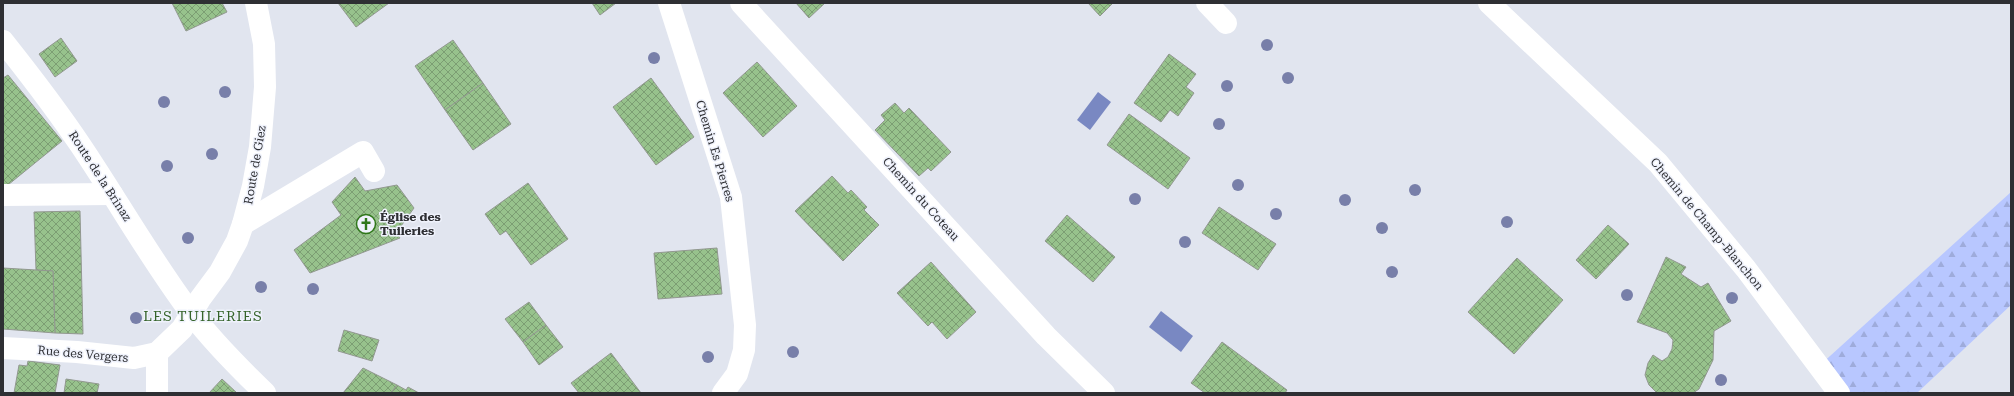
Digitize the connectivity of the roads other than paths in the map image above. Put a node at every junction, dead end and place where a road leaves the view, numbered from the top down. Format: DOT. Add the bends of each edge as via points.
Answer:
graph roads {
  1 [pos="256,3"];
  2 [pos="669,3"];
  3 [pos="741,3"];
  4 [pos="1207,3"];
  5 [pos="1489,3"];
  6 [pos="1226,23"];
  7 [pos="3,42"];
  8 [pos="374,171"];
  9 [pos="112,194"];
  10 [pos="3,195"];
  11 [pos="244,224"];
  12 [pos="191,314"];
  13 [pos="3,348"];
  14 [pos="157,352"];
  15 [pos="157,393"];
  16 [pos="265,393"];
  17 [pos="722,393"];
  18 [pos="1104,393"];
  19 [pos="1839,393"];
  1 -- 11 [label="street, Route de Giez" via="264,44 263,118 253,186"];
  2 -- 17 [label="street, Chemin Es Pierres" via="732,197 745,325 744,350 737,374"];
  3 -- 18 [label="street, Chemin du Coteau" via="1046,336"];
  4 -- 6 [label="street"];
  5 -- 19 [label="street, Chemin de Champ-Blanchon" via="1658,163 1746,269"];
  7 -- 9 [label="street, Route de la Brinaz" via="48,99"];
  8 -- 11 [label="street" via="362,152"];
  9 -- 10 [label="street"];
  9 -- 12 [label="street, Route de la Brinaz"];
  11 -- 12 [label="street, Route de Giez" via="220,272"];
  12 -- 14 [label="street, Rue des Vergers" via="182,329"];
  12 -- 16 [label="street, Route de la Brinaz" via="230,359"];
  13 -- 14 [label="street, Rue des Vergers" via="134,358"];
  14 -- 15 [label="street"];
}
